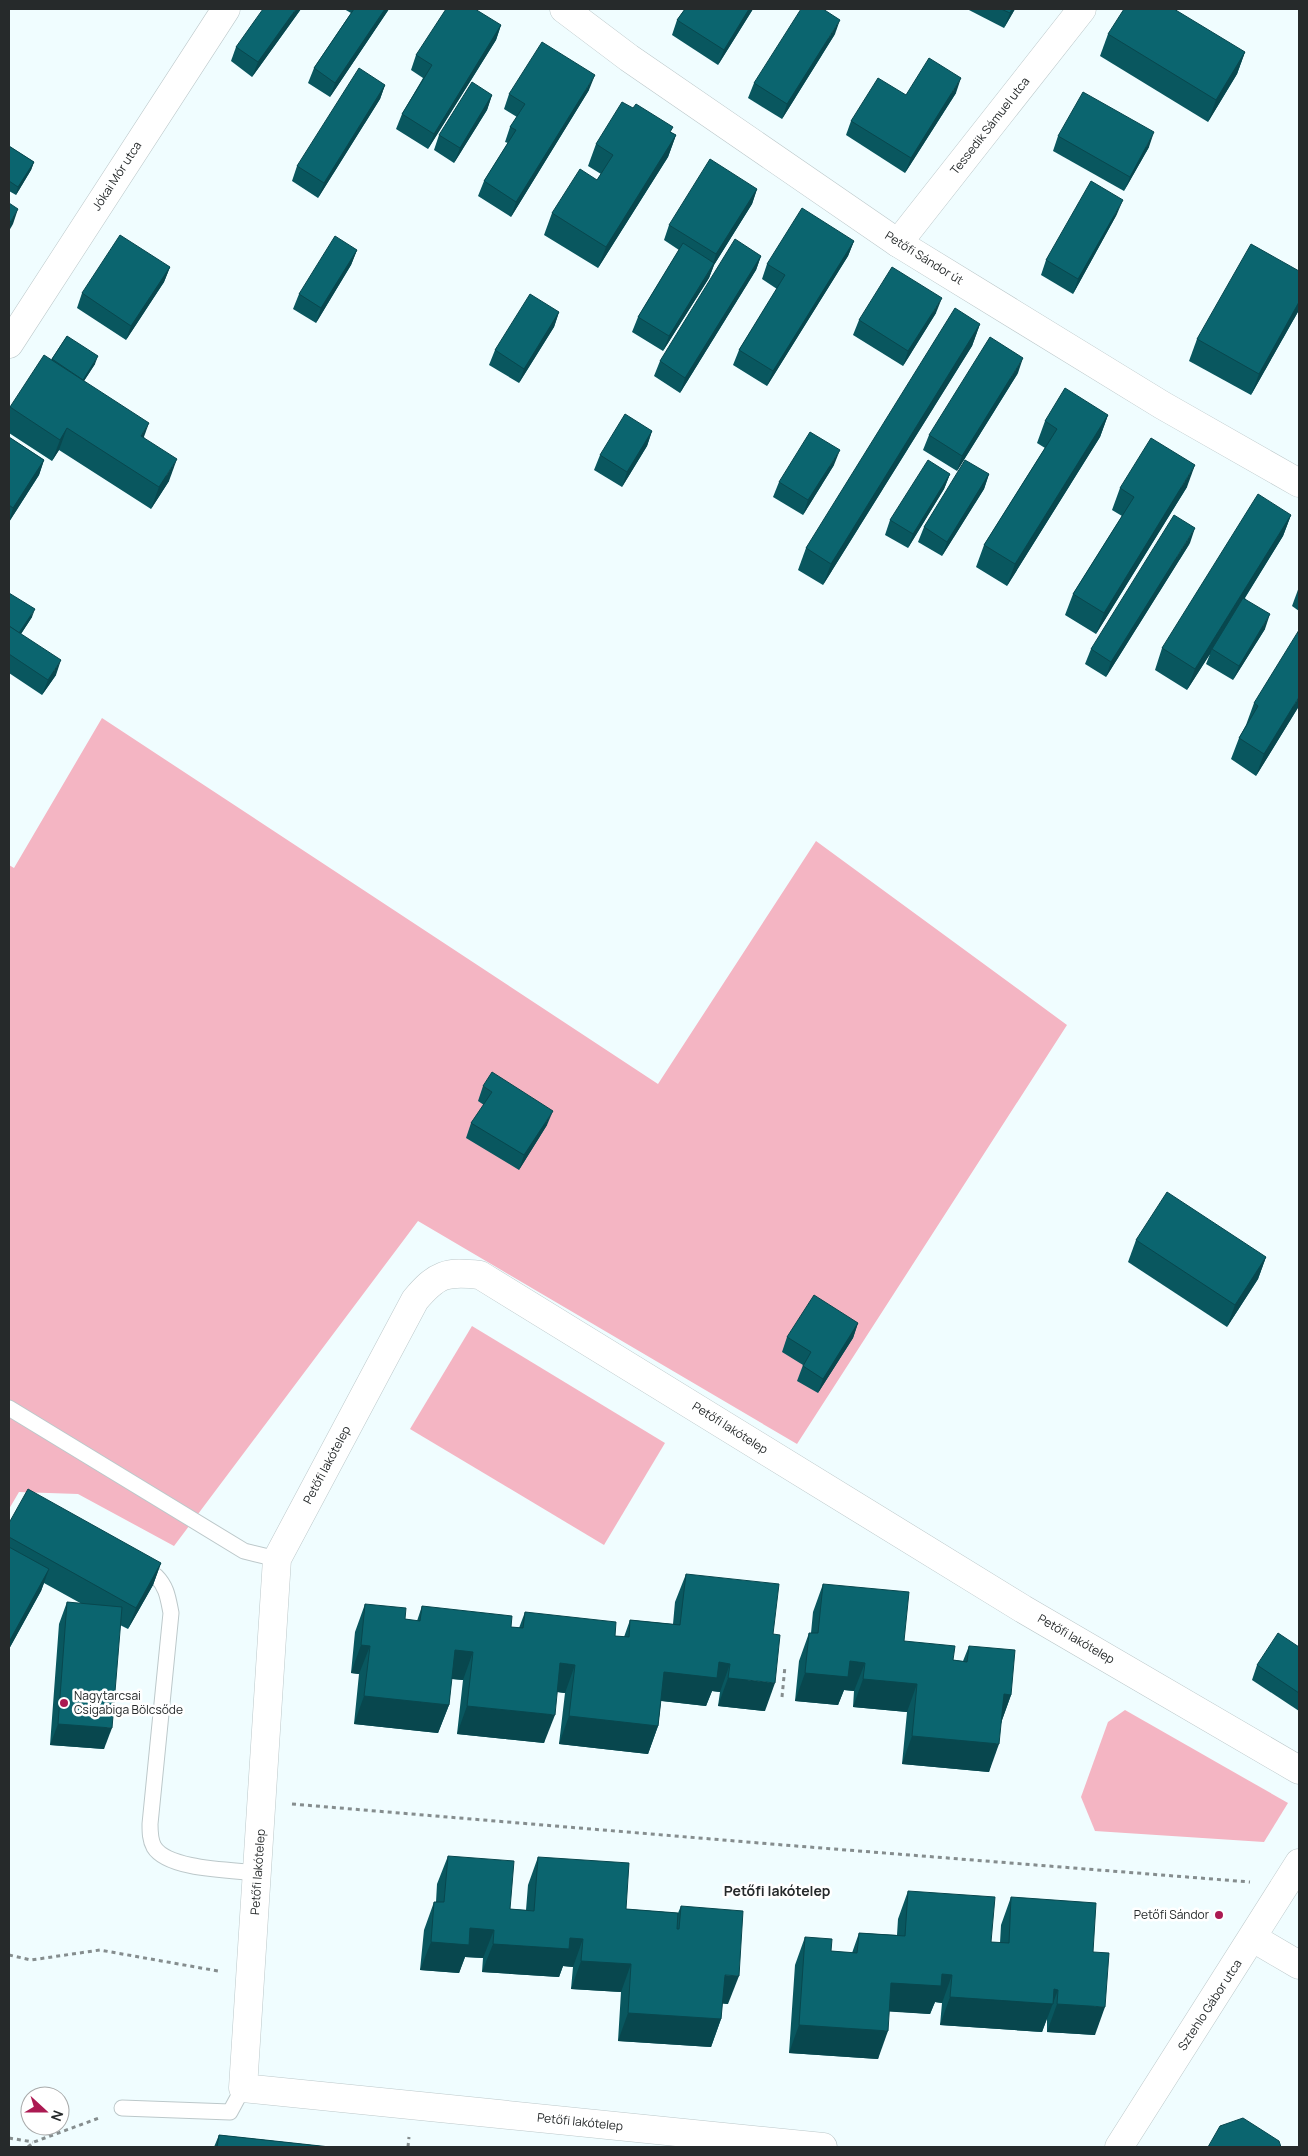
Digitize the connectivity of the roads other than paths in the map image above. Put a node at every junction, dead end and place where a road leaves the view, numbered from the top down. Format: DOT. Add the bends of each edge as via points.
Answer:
graph roads {
  1 [pos="226,9"];
  2 [pos="564,9"];
  3 [pos="1082,9"];
  4 [pos="898,243"];
  5 [pos="9,344"];
  6 [pos="1299,483"];
  7 [pos="9,1408"];
  8 [pos="277,1559"];
  9 [pos="156,1576"];
  10 [pos="1299,1770"];
  11 [pos="258,1873"];
  12 [pos="1293,1874"];
  13 [pos="1253,1938"];
  14 [pos="1299,1965"];
  15 [pos="244,2088"];
  16 [pos="122,2108"];
  17 [pos="823,2147"];
  18 [pos="1119,2147"];
  1 -- 5 [label="street, Jókai Mór utca"];
  2 -- 4 [label="street, Petőfi Sándor út" via="629,58"];
  3 -- 4 [label="street, Tessedik Sámuel utca"];
  4 -- 6 [label="street, Petőfi Sándor út" via="1162,405"];
  7 -- 8 [label="lane" via="244,1551"];
  8 -- 10 [label="street, Petőfi lakótelep" via="414,1300 441,1276 458,1273 480,1275 1023,1609"];
  8 -- 11 [label="street, Petőfi lakótelep"];
  9 -- 11 [label="lane" via="168,1593 170,1613 150,1824 154,1848 187,1866"];
  11 -- 15 [label="street, Petőfi lakótelep"];
  12 -- 13 [label="street, Sztehlo Gábor utca"];
  13 -- 14 [label="street"];
  13 -- 18 [label="street, Sztehlo Gábor utca"];
  15 -- 16 [label="lane" via="230,2112"];
  15 -- 17 [label="street, Petőfi lakótelep"];
}
